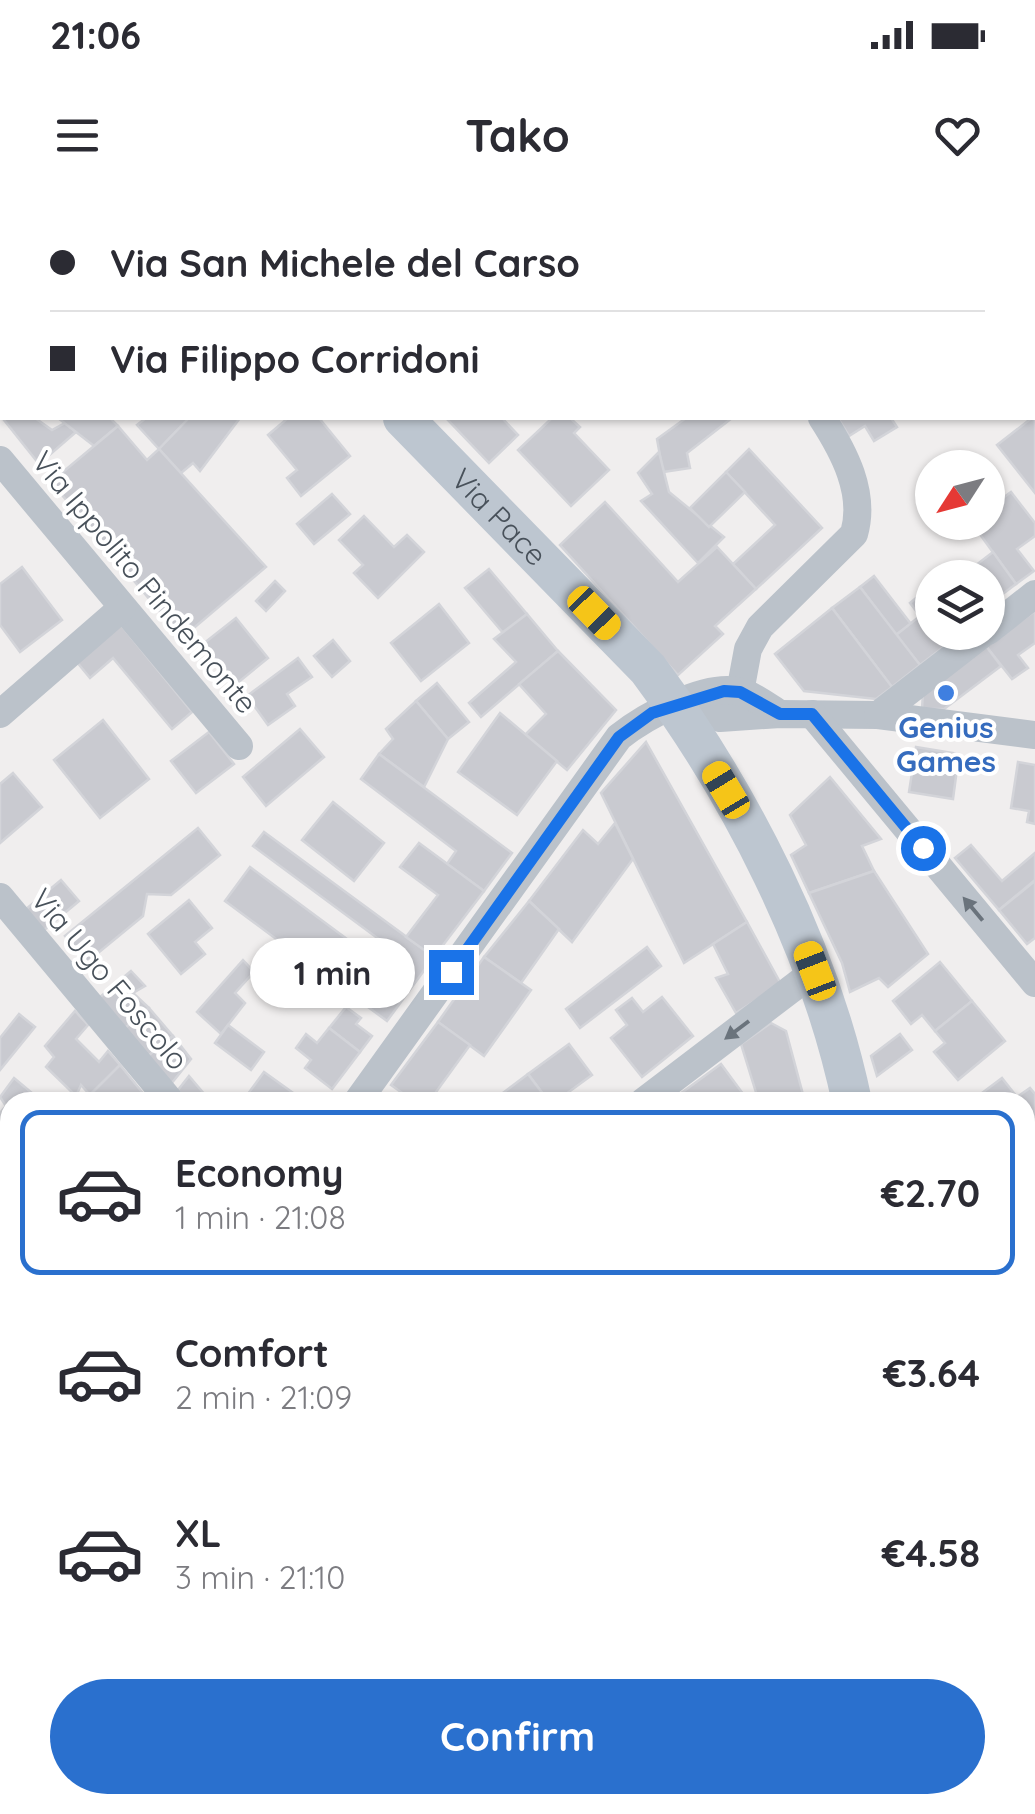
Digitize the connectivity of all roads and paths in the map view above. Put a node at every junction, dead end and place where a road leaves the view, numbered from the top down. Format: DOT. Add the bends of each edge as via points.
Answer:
graph roads {
  1 [pos="406,420"];
  2 [pos="823,420"];
  3 [pos="0,460"];
  4 [pos="1035,594"];
  5 [pos="122,608"];
  6 [pos="1005,617"];
  7 [pos="963,650"];
  8 [pos="740,692"];
  9 [pos="675,706"];
  10 [pos="0,714"];
  11 [pos="780,714"];
  12 [pos="812,714"];
  13 [pos="878,715"];
  14 [pos="1035,735"];
  15 [pos="239,746"];
  16 [pos="0,897"];
  17 [pos="815,971"];
  18 [pos="1035,984"];
  19 [pos="163,1092"];
  20 [pos="364,1092"];
  21 [pos="655,1092"];
  22 [pos="849,1092"];
  1 -- 9 [label="street, Via Pace" via="648,669"];
  2 -- 8 [label="street" via="858,495 859,518 854,534 760,627"];
  3 -- 5 [label="street, Via Ippolito Pindemonte"];
  4 -- 6 [label="street"];
  5 -- 10 [label="street"];
  5 -- 15 [label="street, Via Ippolito Pindemonte"];
  7 -- 13 [label="street"];
  8 -- 9 [label="street" via="706,694"];
  8 -- 11 [label="street"];
  9 -- 11 [label="street" via="720,718"];
  9 -- 17 [label="street, Via Pace" via="765,863"];
  9 -- 20 [label="street" via="652,713 619,737"];
  11 -- 12 [label="street"];
  12 -- 13 [label="street"];
  18 -- 12 [label="street, one-way"];
  13 -- 14 [label="street"];
  16 -- 19 [label="street, Via Ugo Foscolo"];
  17 -- 21 [label="street, one-way"];
  17 -- 22 [label="street, Via Pace"];
}
